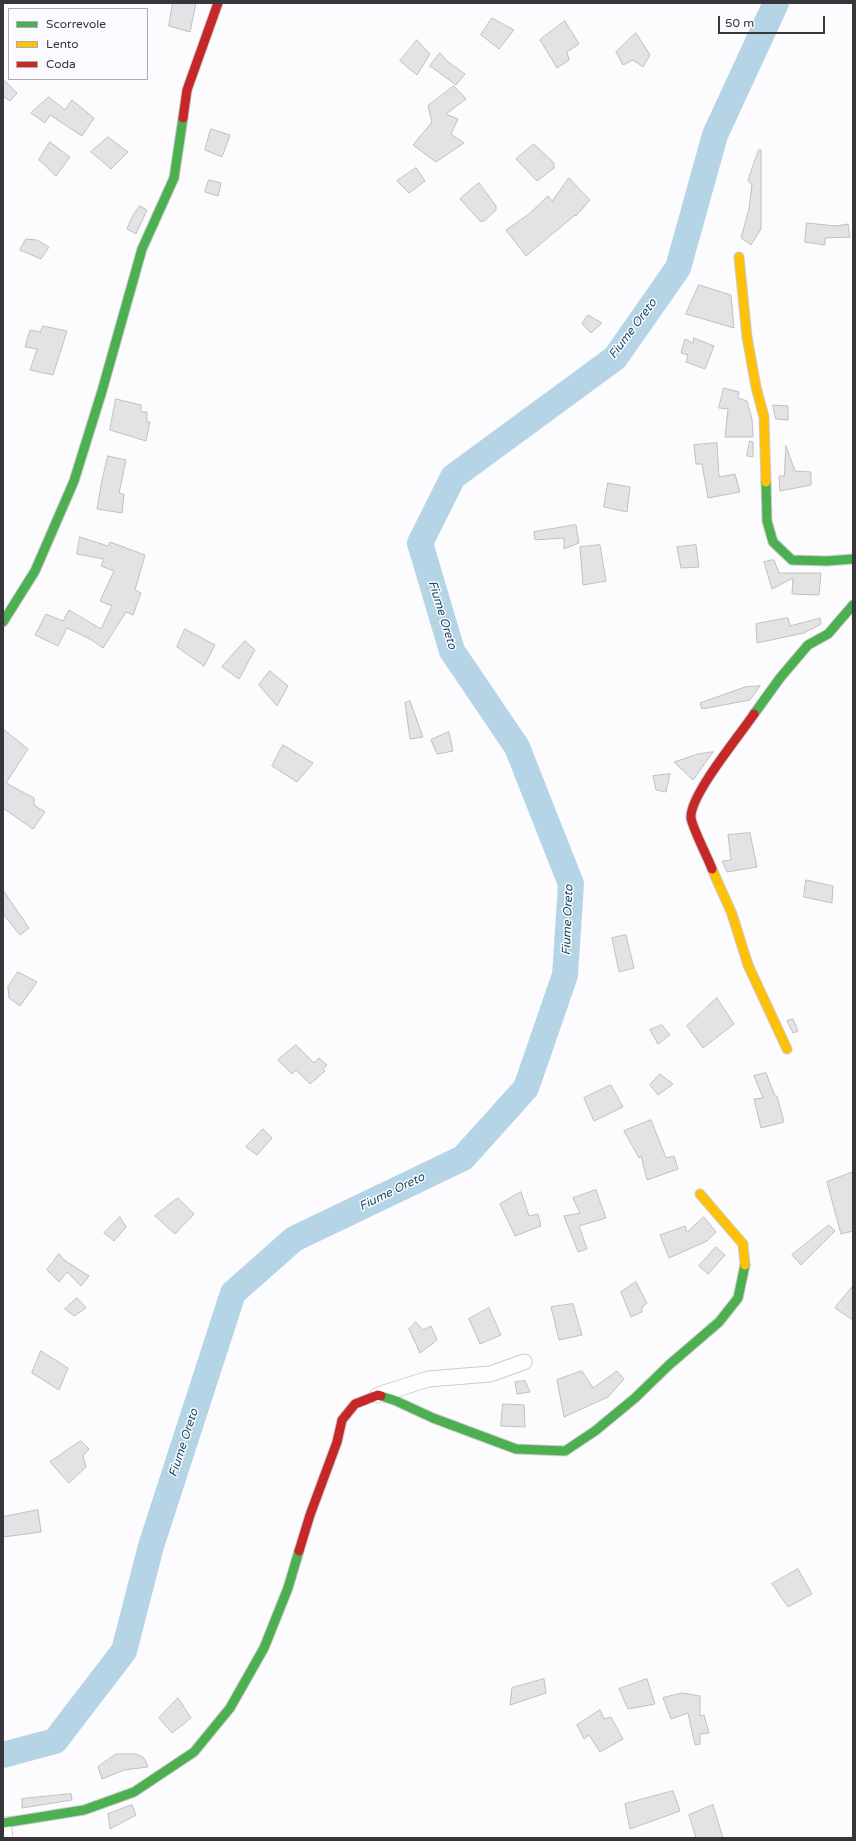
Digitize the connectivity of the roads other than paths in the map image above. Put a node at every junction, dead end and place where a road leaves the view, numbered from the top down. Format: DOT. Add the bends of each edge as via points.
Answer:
graph roads {
  1 [pos="218,3"];
  2 [pos="739,257"];
  3 [pos="853,559"];
  4 [pos="853,605"];
  5 [pos="3,622"];
  6 [pos="787,1049"];
  7 [pos="700,1194"];
  8 [pos="524,1362"];
  9 [pos="378,1395"];
  10 [pos="3,1824"];
  11 [pos="5,1838"];
  1 -- 5 [label="street" via="187,90 174,178 142,249 74,481 35,571"];
  2 -- 3 [label="street" via="747,337 764,417 767,521 773,542 792,560"];
  4 -- 6 [label="street" via="828,634 808,645 780,678 708,779 692,807 691,820 732,914 748,965"];
  7 -- 9 [label="street" via="743,1244 746,1263 738,1298 720,1322 635,1398 595,1431 565,1451 516,1449"];
  8 -- 9 [label="street" via="490,1374 428,1379"];
  9 -- 10 [label="street" via="355,1404 342,1420 288,1588 264,1648 230,1708 194,1752 134,1792 84,1810"];
  10 -- 11 [label="street"];
}
